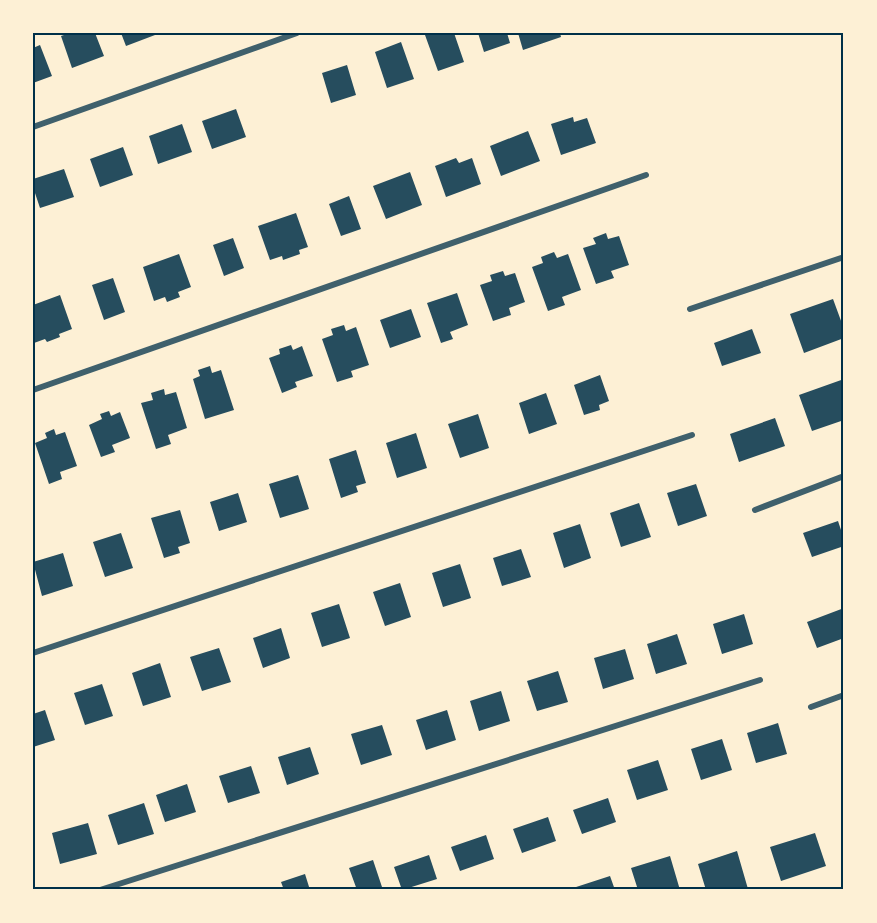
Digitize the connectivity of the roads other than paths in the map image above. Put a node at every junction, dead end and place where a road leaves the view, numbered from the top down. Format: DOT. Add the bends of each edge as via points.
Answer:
graph roads {
  1 [pos="297,33"];
  2 [pos="33,127"];
  3 [pos="646,175"];
  4 [pos="844,257"];
  5 [pos="690,309"];
  6 [pos="33,390"];
  7 [pos="692,435"];
  8 [pos="844,476"];
  9 [pos="755,510"];
  10 [pos="33,653"];
  11 [pos="760,680"];
  12 [pos="844,695"];
  13 [pos="811,707"];
  14 [pos="100,890"];
  1 -- 2 [label="street"];
  3 -- 6 [label="street"];
  4 -- 5 [label="street"];
  7 -- 10 [label="street"];
  8 -- 9 [label="street"];
  11 -- 14 [label="street"];
  12 -- 13 [label="street"];
}
